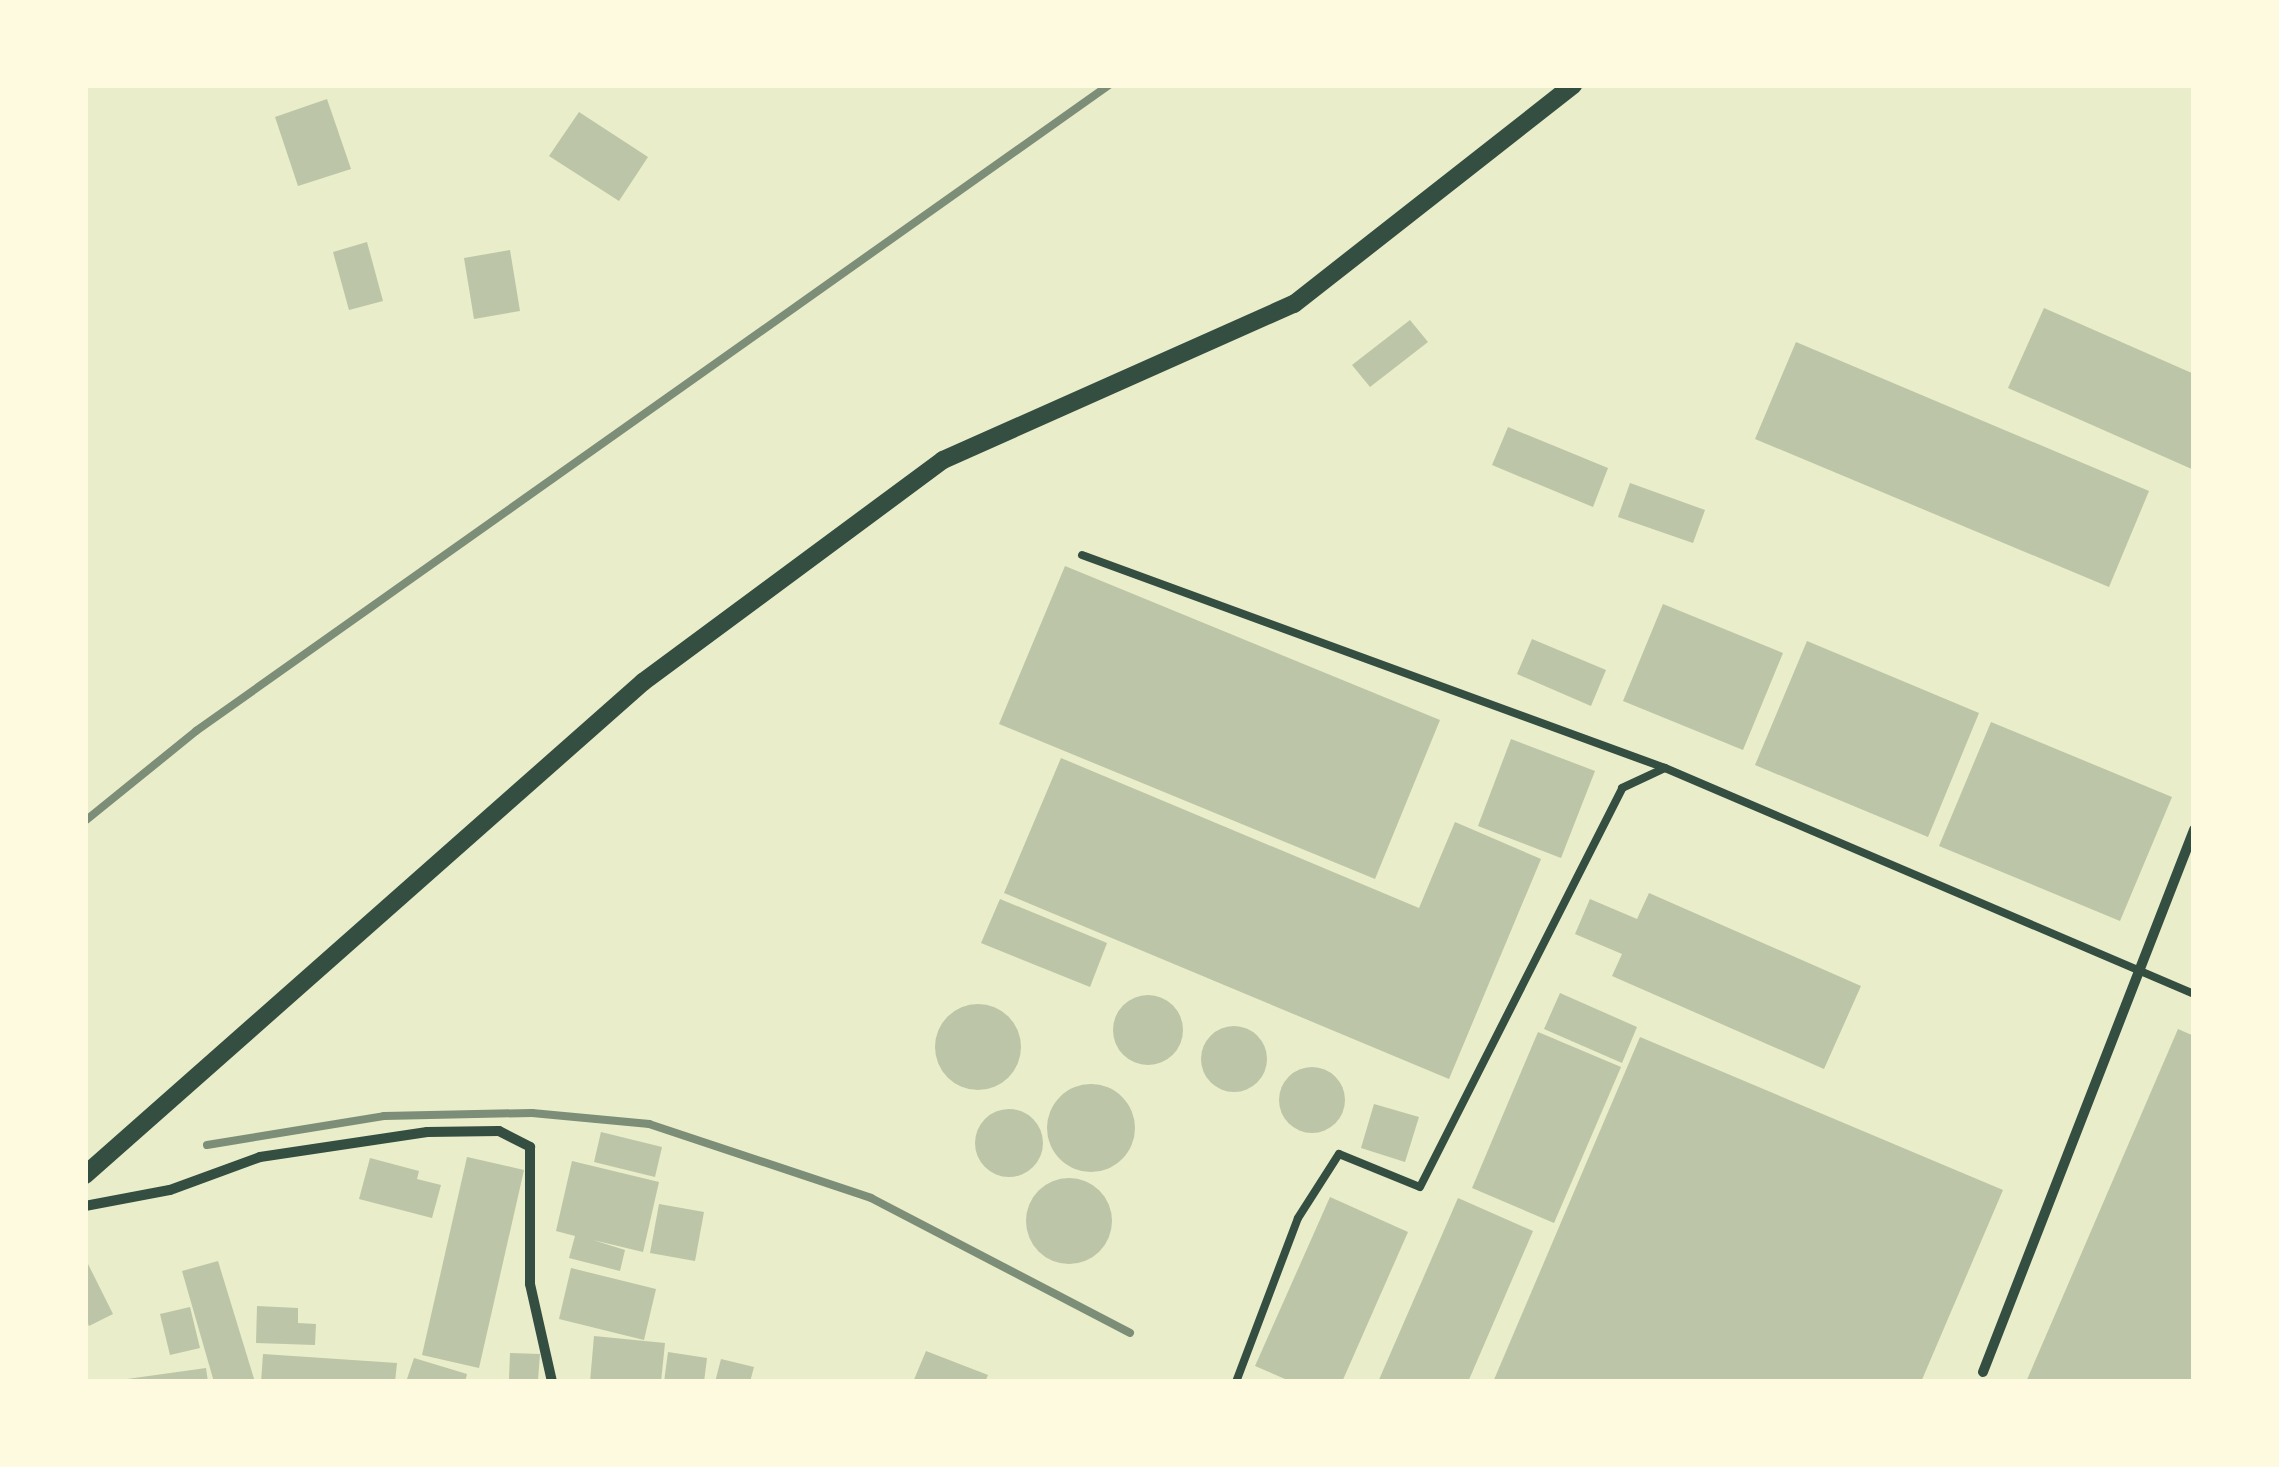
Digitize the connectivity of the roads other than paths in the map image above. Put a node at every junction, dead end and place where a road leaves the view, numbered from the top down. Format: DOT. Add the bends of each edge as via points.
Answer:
graph roads {
  1 [pos="1573,85"];
  2 [pos="1082,555"];
  3 [pos="1664,768"];
  4 [pos="2194,830"];
  5 [pos="2138,970"];
  6 [pos="2194,994"];
  7 [pos="85,1175"];
  8 [pos="85,1206"];
  9 [pos="1983,1372"];
  10 [pos="552,1382"];
  11 [pos="1236,1382"];
  1 -- 7 [label="street" via="1294,304 943,460 643,682"];
  2 -- 3 [label="lane"];
  3 -- 5 [label="lane"];
  3 -- 11 [label="lane" via="1622,788 1420,1187 1339,1154 1298,1218"];
  4 -- 5 [label="street"];
  5 -- 6 [label="lane"];
  5 -- 9 [label="street"];
  8 -- 10 [label="street" via="170,1190 260,1157 428,1132 499,1131 530,1147 530,1284"];
}
